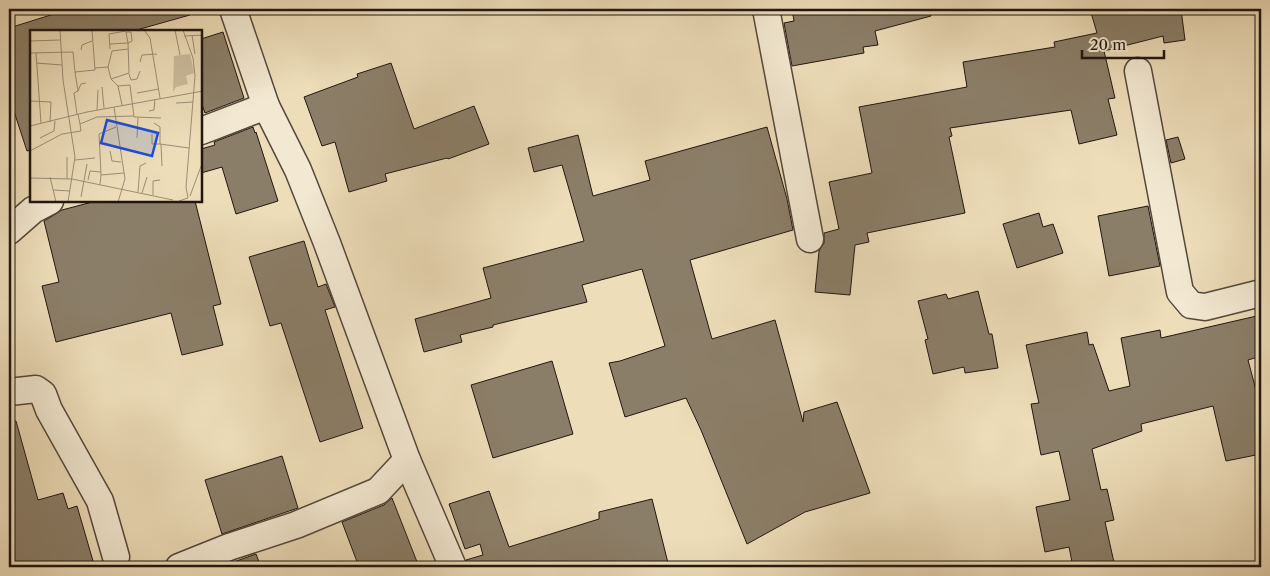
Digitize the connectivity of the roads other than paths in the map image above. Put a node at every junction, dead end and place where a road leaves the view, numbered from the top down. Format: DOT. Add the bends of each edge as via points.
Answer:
graph roads {
  1 [pos="233,9"];
  2 [pos="766,9"];
  3 [pos="1138,71"];
  4 [pos="266,106"];
  5 [pos="202,131"];
  6 [pos="48,202"];
  7 [pos="9,231"];
  8 [pos="810,239"];
  9 [pos="1261,294"];
  10 [pos="9,392"];
  11 [pos="407,460"];
  12 [pos="116,557"];
  13 [pos="179,567"];
  14 [pos="454,567"];
  1 -- 4 [label="street"];
  2 -- 8 [label="street"];
  3 -- 9 [label="street" via="1180,292 1191,305 1205,306"];
  4 -- 5 [label="street"];
  4 -- 11 [label="street" via="298,170"];
  6 -- 7 [label="street" via="33,210"];
  10 -- 12 [label="street" via="36,389 43,394 100,501"];
  11 -- 13 [label="street" via="378,491 296,525"];
  11 -- 14 [label="street"];
}
